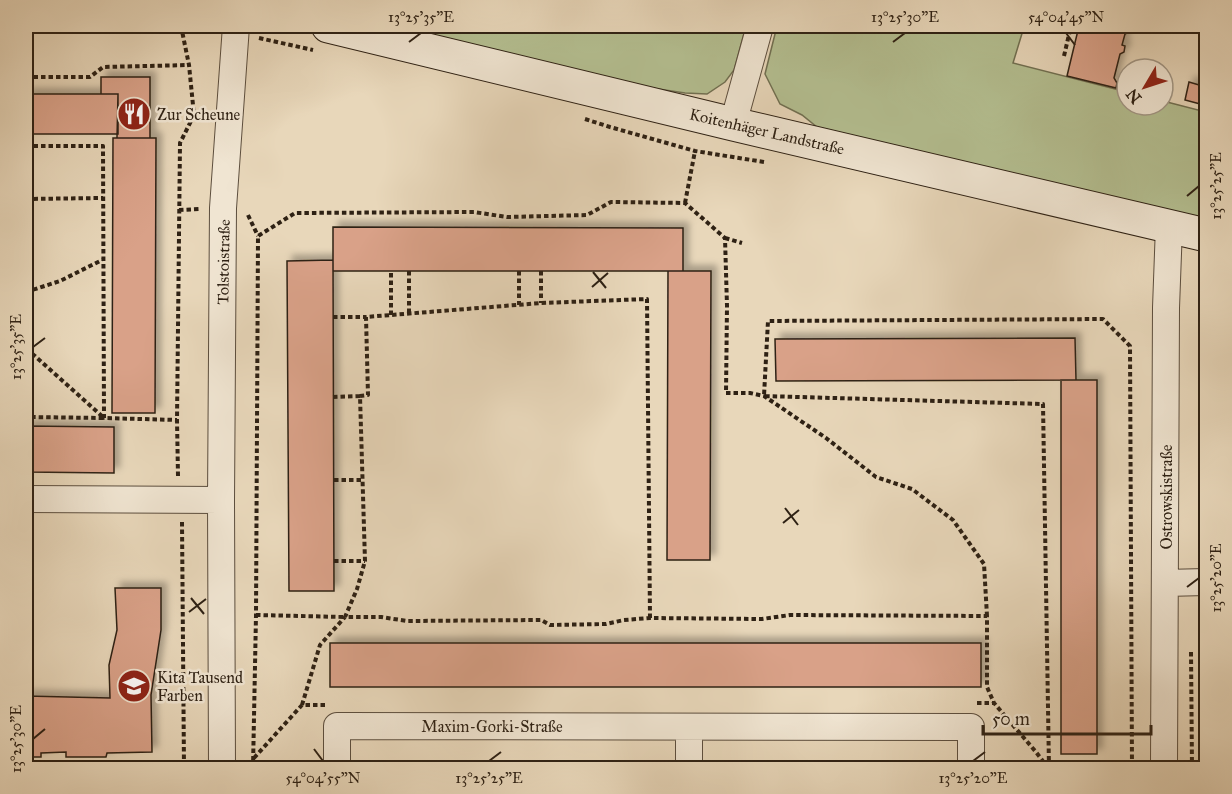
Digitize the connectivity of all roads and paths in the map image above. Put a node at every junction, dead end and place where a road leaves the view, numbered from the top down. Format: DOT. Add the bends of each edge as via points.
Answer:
graph roads {
  1 [pos="181,26"];
  2 [pos="236,26"];
  3 [pos="328,26"];
  4 [pos="760,26"];
  5 [pos="1071,26"];
  6 [pos="1064,56"];
  7 [pos="189,65"];
  8 [pos="26,77"];
  9 [pos="733,124"];
  10 [pos="26,146"];
  11 [pos="695,151"];
  12 [pos="103,198"];
  13 [pos="26,199"];
  14 [pos="685,203"];
  15 [pos="1170,226"];
  16 [pos="1206,235"];
  17 [pos="725,238"];
  18 [pos="742,243"];
  19 [pos="102,260"];
  20 [pos="391,271"];
  21 [pos="409,271"];
  22 [pos="519,271"];
  23 [pos="541,271"];
  24 [pos="26,292"];
  25 [pos="541,303"];
  26 [pos="519,305"];
  27 [pos="410,314"];
  28 [pos="391,315"];
  29 [pos="333,317"];
  30 [pos="366,317"];
  31 [pos="26,349"];
  32 [pos="333,396"];
  33 [pos="360,396"];
  34 [pos="764,396"];
  35 [pos="26,417"];
  36 [pos="104,418"];
  37 [pos="177,420"];
  38 [pos="334,480"];
  39 [pos="362,480"];
  40 [pos="26,499"];
  41 [pos="182,500"];
  42 [pos="220,500"];
  43 [pos="334,561"];
  44 [pos="365,561"];
  45 [pos="1206,582"];
  46 [pos="1166,583"];
  47 [pos="256,615"];
  48 [pos="987,616"];
  49 [pos="345,617"];
  50 [pos="650,618"];
  51 [pos="1191,652"];
  52 [pos="302,705"];
  53 [pos="689,727"];
  54 [pos="1132,767"];
  55 [pos="184,768"];
  56 [pos="222,768"];
  57 [pos="253,768"];
  58 [pos="336,768"];
  59 [pos="689,768"];
  60 [pos="971,768"];
  61 [pos="1049,768"];
  62 [pos="1079,768"];
  63 [pos="1164,768"];
  64 [pos="1192,768"];
  1 -- 7 [label="path"];
  2 -- 42 [label="street, Tolstoistraße" via="224,191"];
  3 -- 9 [label="main road, Koitenhäger Landstraße"];
  4 -- 9 [label="street"];
  5 -- 6 [label="path"];
  7 -- 8 [label="path" via="103,67 90,77"];
  7 -- 37 [label="path" via="194,115 180,143"];
  9 -- 15 [label="main road, Koitenhäger Landstraße"];
  10 -- 12 [label="path" via="103,146"];
  11 -- 14 [label="path"];
  12 -- 13 [label="path"];
  12 -- 19 [label="path"];
  14 -- 17 [label="path"];
  14 -- 47 [label="path" via="611,202 587,215 295,213 258,236"];
  15 -- 16 [label="main road, Koitenhäger Landstraße"];
  15 -- 46 [label="street, Ostrowskistraße" via="1166,308"];
  17 -- 18 [label="path"];
  17 -- 34 [label="path" via="726,393"];
  19 -- 24 [label="path" via="60,281"];
  19 -- 36 [label="path"];
  20 -- 28 [label="path"];
  21 -- 27 [label="path"];
  22 -- 26 [label="path"];
  23 -- 25 [label="path"];
  25 -- 26 [label="path"];
  25 -- 50 [label="path" via="647,299"];
  26 -- 27 [label="path"];
  27 -- 28 [label="path"];
  28 -- 30 [label="path"];
  29 -- 30 [label="path"];
  30 -- 33 [label="path" via="368,395"];
  31 -- 36 [label="path"];
  32 -- 33 [label="path"];
  33 -- 39 [label="path"];
  34 -- 48 [label="path" via="876,477 912,489 953,520 984,564"];
  34 -- 54 [label="path" via="768,321 1103,319 1130,346"];
  34 -- 61 [label="path" via="1043,404"];
  35 -- 36 [label="path"];
  36 -- 37 [label="path"];
  37 -- 41 [label="path" via="178,490"];
  38 -- 39 [label="path"];
  39 -- 44 [label="path"];
  40 -- 41 [label="street"];
  41 -- 42 [label="street"];
  41 -- 55 [label="path"];
  42 -- 56 [label="street, Tolstoistraße"];
  43 -- 44 [label="path"];
  44 -- 49 [label="path"];
  45 -- 46 [label="street"];
  46 -- 63 [label="street, Ostrowskistraße"];
  47 -- 49 [label="path"];
  47 -- 57 [label="path"];
  48 -- 50 [label="path"];
  48 -- 61 [label="path" via="987,687 994,703"];
  49 -- 50 [label="path" via="407,621 541,620 550,625"];
  49 -- 52 [label="path" via="320,645"];
  51 -- 64 [label="path"];
  53 -- 58 [label="street, Maxim-Gorki-Straße" via="337,726"];
  53 -- 59 [label="street"];
  53 -- 60 [label="street, Maxim-Gorki-Straße" via="971,728"];
  54 -- 62 [label="path"];
}
